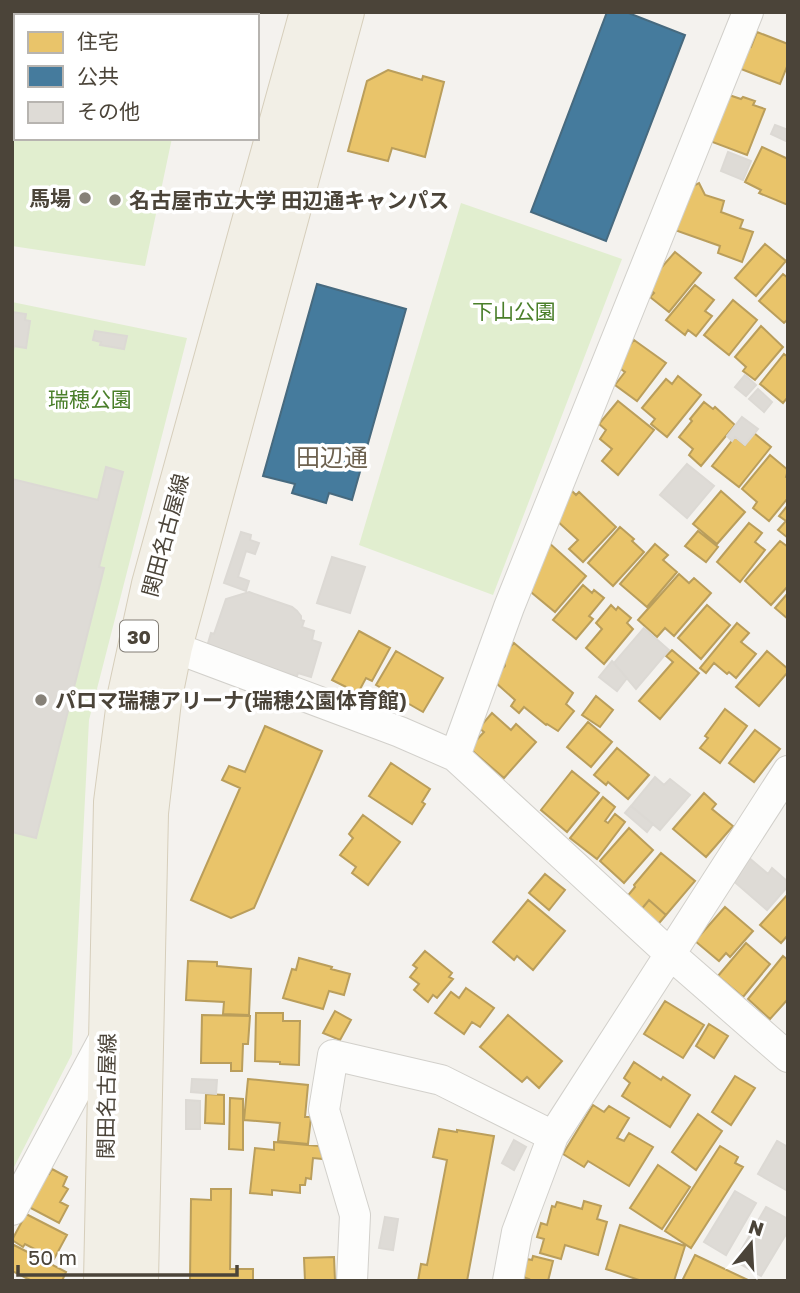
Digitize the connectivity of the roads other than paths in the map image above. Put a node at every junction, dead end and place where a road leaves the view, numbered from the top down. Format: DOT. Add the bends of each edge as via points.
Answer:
graph roads {
  1 [pos="309,12"];
  2 [pos="345,12"];
  3 [pos="748,12"];
  4 [pos="173,647"];
  5 [pos="455,756"];
  6 [pos="788,771"];
  7 [pos="670,954"];
  8 [pos="108,1033"];
  9 [pos="788,1056"];
  10 [pos="553,1136"];
  11 [pos="12,1210"];
  12 [pos="103,1281"];
  13 [pos="139,1281"];
  14 [pos="352,1281"];
  15 [pos="508,1281"];
  1 -- 8 [label="main road, 関田名古屋線 / 30" via="151,584 127,694 113,802"];
  2 -- 4 [label="main road, 関田名古屋線 / 30"];
  3 -- 5 [label="street" via="509,607"];
  4 -- 5 [label="street"];
  4 -- 13 [label="main road, 関田名古屋線 / 30" via="149,813"];
  5 -- 7 [label="street"];
  6 -- 7 [label="street"];
  7 -- 9 [label="street"];
  7 -- 10 [label="street"];
  8 -- 11 [label="street"];
  8 -- 12 [label="main road, 関田名古屋線 / 30"];
  10 -- 14 [label="street" via="441,1080 333,1055 324,1110 355,1215"];
  10 -- 15 [label="street" via="517,1233"];
}
